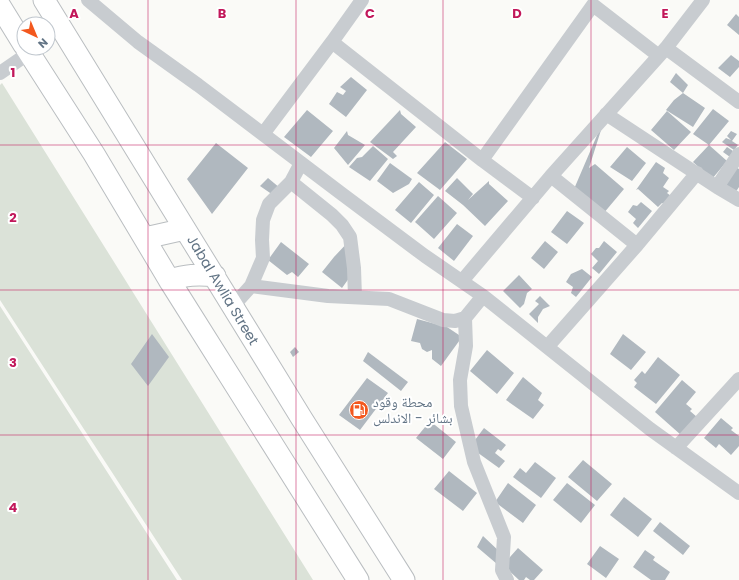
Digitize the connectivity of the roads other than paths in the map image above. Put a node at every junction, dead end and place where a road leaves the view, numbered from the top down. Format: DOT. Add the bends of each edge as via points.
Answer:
graph roads {
  1 [pos="44,0"];
  2 [pos="88,0"];
  3 [pos="362,0"];
  4 [pos="703,0"];
  5 [pos="590,2"];
  6 [pos="0,6"];
  7 [pos="16,32"];
  8 [pos="332,42"];
  9 [pos="663,52"];
  10 [pos="18,56"];
  11 [pos="31,56"];
  12 [pos="0,73"];
  13 [pos="739,102"];
  14 [pos="606,114"];
  15 [pos="263,134"];
  16 [pos="739,154"];
  17 [pos="482,160"];
  18 [pos="301,163"];
  19 [pos="697,173"];
  20 [pos="551,176"];
  21 [pos="292,182"];
  22 [pos="717,187"];
  23 [pos="533,198"];
  24 [pos="739,200"];
  25 [pos="185,229"];
  26 [pos="145,238"];
  27 [pos="636,245"];
  28 [pos="215,276"];
  29 [pos="169,280"];
  30 [pos="462,281"];
  31 [pos="251,286"];
  32 [pos="483,296"];
  33 [pos="355,297"];
  34 [pos="232,307"];
  35 [pos="466,318"];
  36 [pos="548,346"];
  37 [pos="739,379"];
  38 [pos="676,448"];
  39 [pos="739,493"];
  40 [pos="358,580"];
  41 [pos="404,580"];
  42 [pos="507,580"];
  1 -- 25 [label="highway, Jabal Awlia Street"];
  2 -- 15 [label="street" via="138,42"];
  3 -- 8 [label="street"];
  4 -- 9 [label="street"];
  5 -- 9 [label="street"];
  5 -- 17 [label="street"];
  6 -- 7 [label="highway"];
  8 -- 15 [label="street"];
  8 -- 17 [label="street"];
  9 -- 13 [label="street"];
  9 -- 14 [label="street"];
  10 -- 12 [label="street"];
  11 -- 26 [label="highway"];
  14 -- 19 [label="street"];
  14 -- 20 [label="street"];
  15 -- 18 [label="street"];
  16 -- 22 [label="street"];
  17 -- 23 [label="street"];
  18 -- 21 [label="street"];
  18 -- 30 [label="street"];
  19 -- 22 [label="street"];
  19 -- 27 [label="street"];
  20 -- 23 [label="street"];
  20 -- 27 [label="street"];
  21 -- 31 [label="street" via="269,204 263,220 263,258"];
  21 -- 33 [label="street" via="332,215 350,237"];
  22 -- 24 [label="street"];
  23 -- 30 [label="street"];
  25 -- 26 [label="highway"];
  25 -- 28 [label="highway, Jabal Awlia Street"];
  26 -- 29 [label="highway"];
  27 -- 36 [label="street"];
  28 -- 29 [label="highway" via="185,275"];
  28 -- 34 [label="highway, Jabal Awlia Street"];
  29 -- 40 [label="highway"];
  30 -- 32 [label="street"];
  31 -- 33 [label="street"];
  31 -- 34 [label="street"];
  32 -- 35 [label="street"];
  32 -- 36 [label="street"];
  33 -- 35 [label="street" via="389,299 443,320"];
  34 -- 41 [label="highway, Jabal Awlia Street"];
  35 -- 42 [label="street" via="466,346 460,380 461,406 474,462 504,537 502,570"];
  36 -- 38 [label="street"];
  37 -- 38 [label="street"];
  38 -- 39 [label="street"];
}
